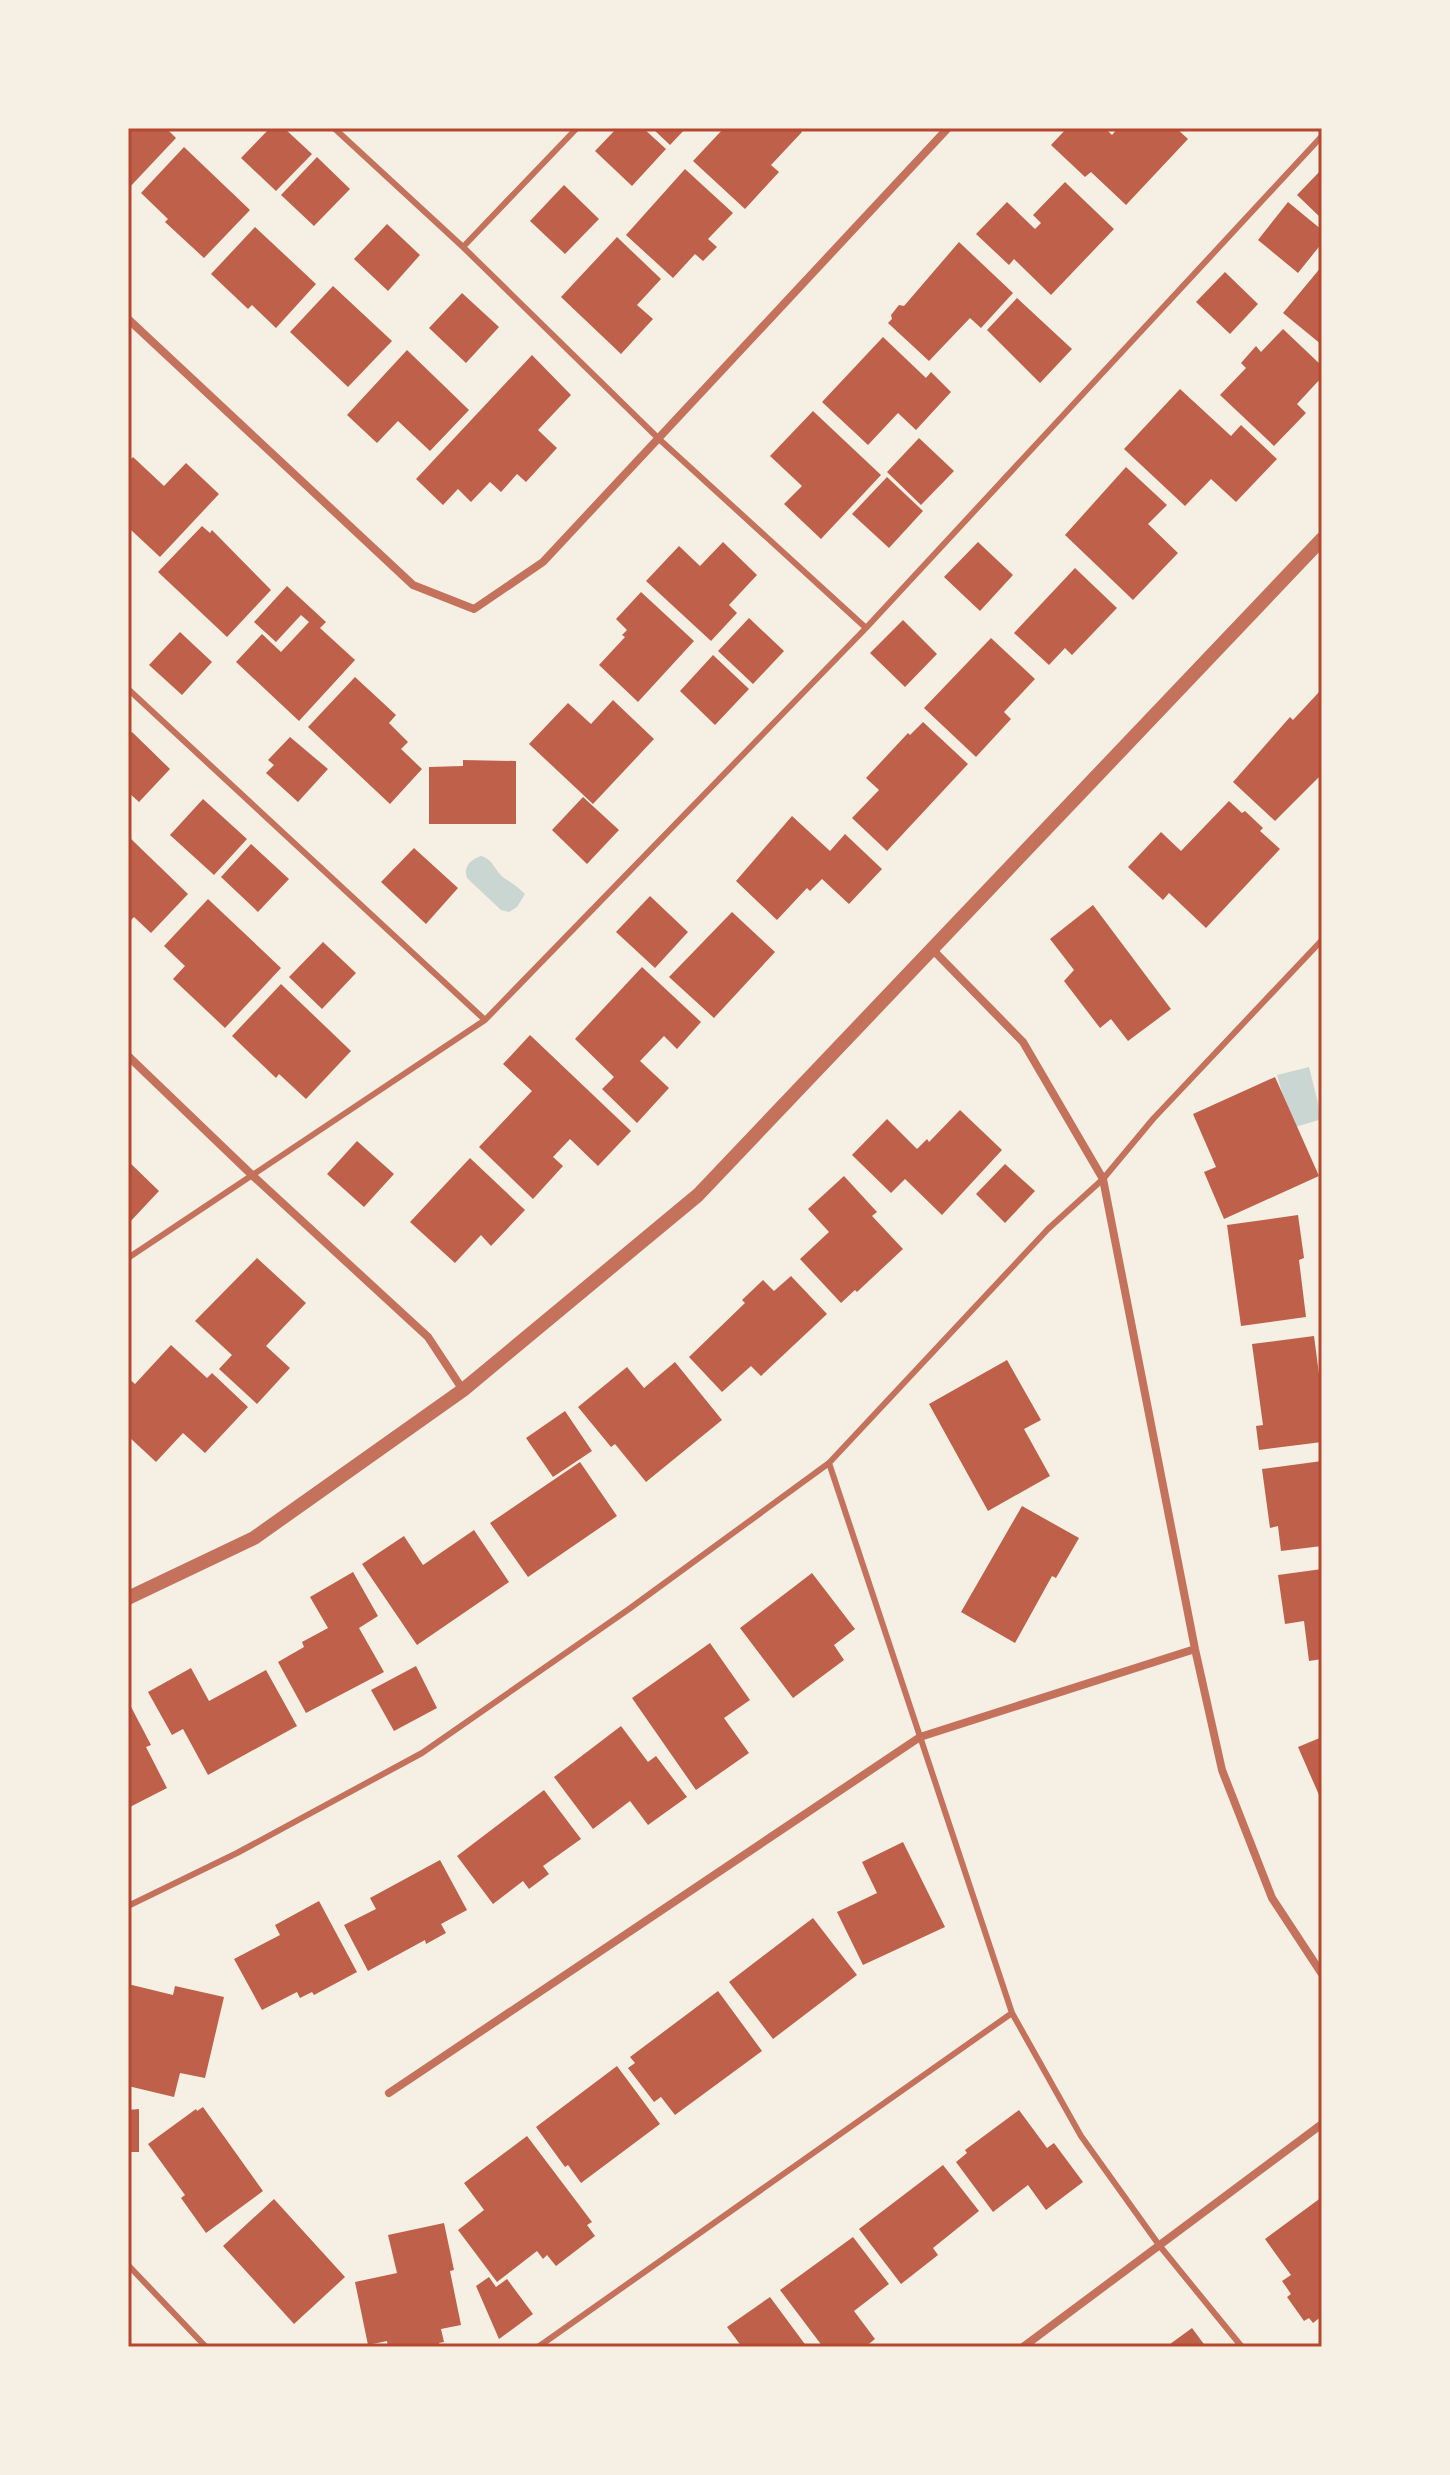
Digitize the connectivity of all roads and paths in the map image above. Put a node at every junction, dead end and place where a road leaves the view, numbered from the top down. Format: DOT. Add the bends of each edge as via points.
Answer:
graph roads {
  1 [pos="334,128"];
  2 [pos="577,128"];
  3 [pos="948,128"];
  4 [pos="1322,136"];
  5 [pos="463,247"];
  6 [pos="128,319"];
  7 [pos="659,439"];
  8 [pos="1322,539"];
  9 [pos="866,628"];
  10 [pos="128,689"];
  11 [pos="1322,940"];
  12 [pos="932,949"];
  13 [pos="485,1020"];
  14 [pos="128,1056"];
  15 [pos="253,1176"];
  16 [pos="1103,1179"];
  17 [pos="128,1258"];
  18 [pos="463,1390"];
  19 [pos="829,1463"];
  20 [pos="128,1598"];
  21 [pos="1195,1649"];
  22 [pos="920,1737"];
  23 [pos="128,1906"];
  24 [pos="1322,1974"];
  25 [pos="1012,2013"];
  26 [pos="389,2093"];
  27 [pos="1322,2124"];
  28 [pos="1159,2245"];
  29 [pos="128,2265"];
  30 [pos="206,2347"];
  31 [pos="538,2347"];
  32 [pos="1023,2347"];
  33 [pos="1242,2347"];
  1 -- 5 [label="lane"];
  2 -- 5 [label="lane"];
  3 -- 7 [label="street"];
  4 -- 9 [label="lane"];
  5 -- 7 [label="lane"];
  6 -- 7 [label="street" via="413,585 474,609 543,562"];
  7 -- 9 [label="lane"];
  8 -- 12 [label="street"];
  9 -- 13 [label="lane"];
  10 -- 13 [label="lane"];
  11 -- 16 [label="lane"];
  12 -- 16 [label="street" via="1023,1042"];
  12 -- 18 [label="street" via="698,1195"];
  13 -- 15 [label="lane"];
  14 -- 15 [label="street"];
  15 -- 17 [label="lane"];
  15 -- 18 [label="street" via="428,1337"];
  16 -- 19 [label="lane" via="1048,1229"];
  16 -- 21 [label="street"];
  18 -- 20 [label="street" via="254,1538"];
  19 -- 22 [label="lane"];
  19 -- 23 [label="lane" via="422,1753"];
  21 -- 22 [label="street"];
  21 -- 24 [label="street" via="1222,1770 1266,1883"];
  22 -- 25 [label="lane"];
  22 -- 26 [label="street"];
  25 -- 28 [label="lane" via="1081,2136"];
  25 -- 31 [label="lane"];
  27 -- 28 [label="street"];
  28 -- 32 [label="street"];
  28 -- 33 [label="lane"];
  29 -- 30 [label="lane"];
}
